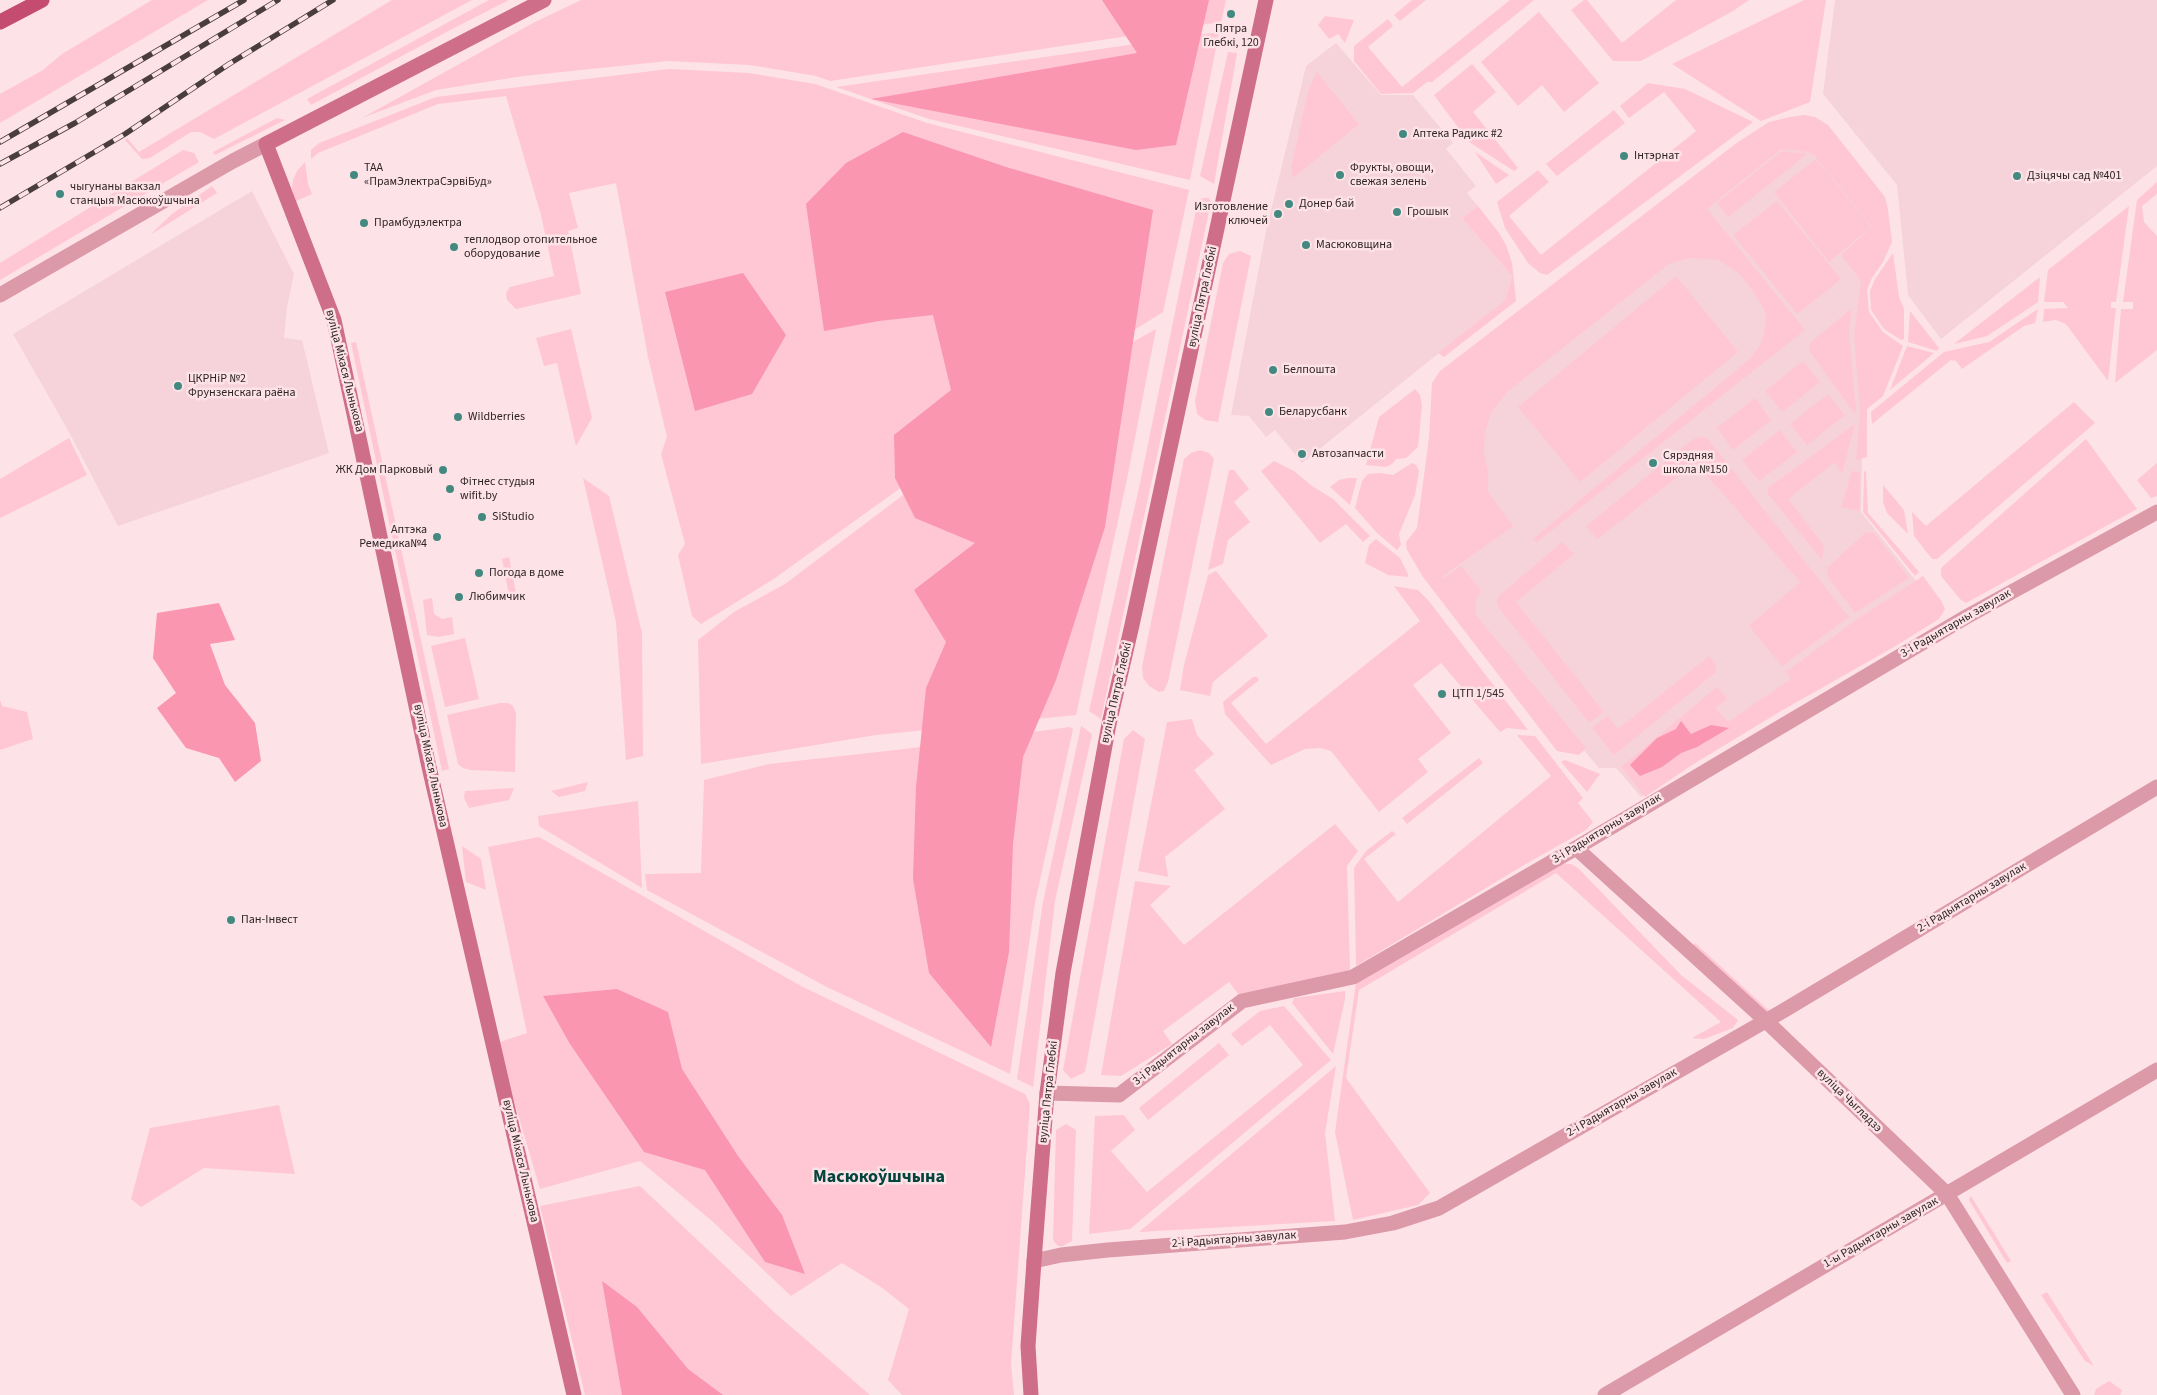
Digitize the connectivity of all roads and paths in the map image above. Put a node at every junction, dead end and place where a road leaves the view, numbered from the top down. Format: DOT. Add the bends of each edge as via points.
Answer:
graph roads {
  1 [pos="42,0"];
  2 [pos="544,0"];
  3 [pos="1266,0"];
  4 [pos="0,22"];
  5 [pos="266,144"];
  6 [pos="0,295"];
  7 [pos="2157,512"];
  8 [pos="2157,788"];
  9 [pos="1576,848"];
  10 [pos="1765,1020"];
  11 [pos="2157,1070"];
  12 [pos="1047,1093"];
  13 [pos="1947,1194"];
  14 [pos="1034,1261"];
  15 [pos="574,1395"];
  16 [pos="1031,1395"];
  17 [pos="1605,1395"];
  18 [pos="2073,1395"];
  1 -- 4 [label="main road"];
  2 -- 5 [label="street"];
  3 -- 12 [label="street, вуліца Пятра Глебкі" via="1109,724 1063,973"];
  5 -- 6 [label="street"];
  5 -- 15 [label="street, вуліца Міхася Лынькова" via="334,320 429,767"];
  7 -- 9 [label="street, 3-і Радыятарны завулак" via="1966,617"];
  8 -- 10 [label="street, 2-і Радыятарны завулак"];
  9 -- 10 [label="street, вуліца Чыгладзэ"];
  9 -- 12 [label="street, 3-і Радыятарны завулак" via="1353,977 1242,1001 1119,1095"];
  10 -- 13 [label="street, вуліца Чыгладзэ"];
  10 -- 14 [label="street, 2-і Радыятарны завулак" via="1439,1208 1392,1223 1345,1232 1108,1250"];
  11 -- 13 [label="street, 1-ы Радыятарны завулак"];
  12 -- 14 [label="street, вуліца Пятра Глебкі"];
  13 -- 17 [label="street, 1-ы Радыятарны завулак"];
  13 -- 18 [label="street, вуліца Чыгладзэ"];
  14 -- 16 [label="street, вуліца Пятра Глебкі" via="1028,1346"];
}
